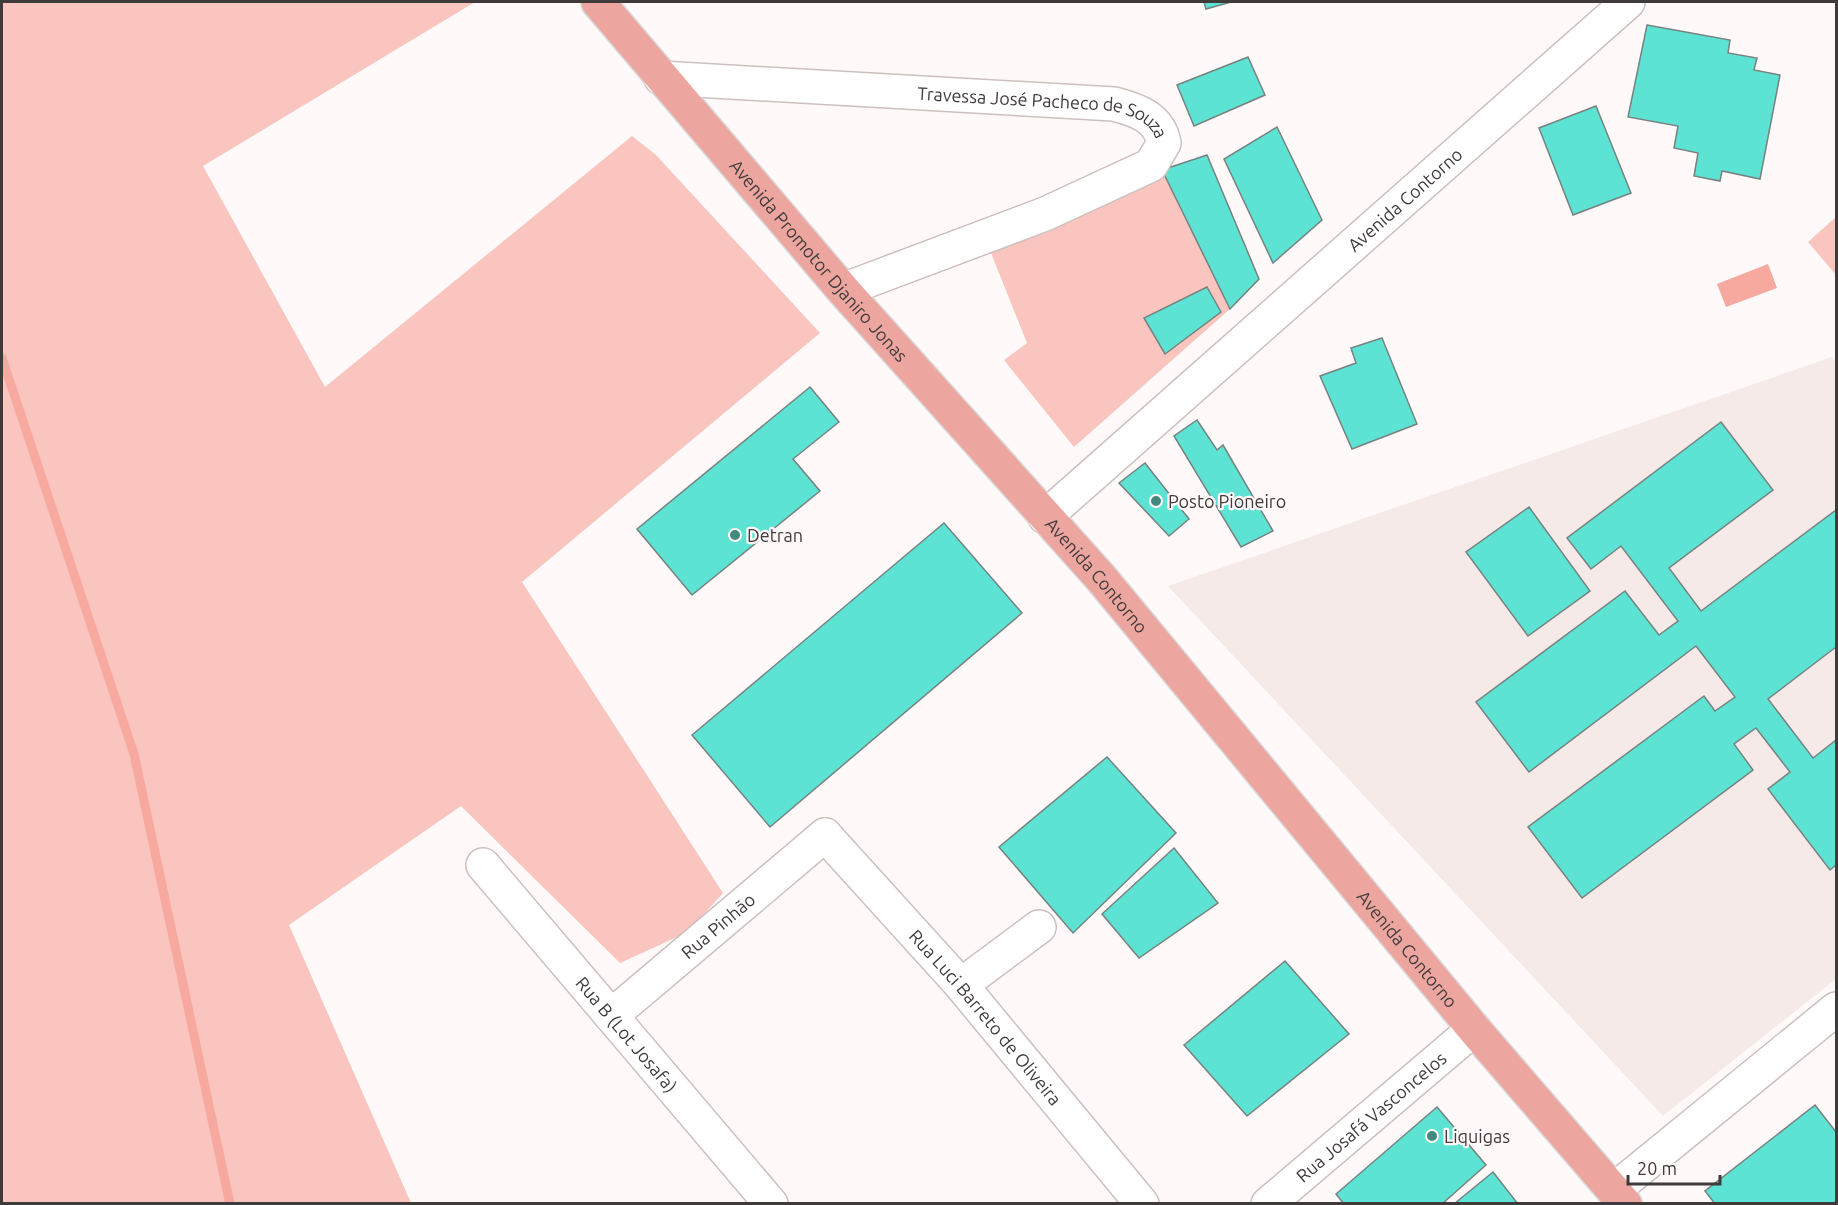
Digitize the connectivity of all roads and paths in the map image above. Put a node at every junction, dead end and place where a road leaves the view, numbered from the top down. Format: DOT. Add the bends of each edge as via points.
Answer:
graph roads {
  1 [pos="598,2"];
  2 [pos="1628,2"];
  3 [pos="661,78"];
  4 [pos="843,290"];
  5 [pos="1045,517"];
  6 [pos="825,835"];
  7 [pos="483,865"];
  8 [pos="1039,927"];
  9 [pos="961,985"];
  10 [pos="1836,1009"];
  11 [pos="612,1016"];
  12 [pos="1474,1029"];
  13 [pos="1620,1197"];
  14 [pos="771,1203"];
  15 [pos="1142,1203"];
  16 [pos="1268,1203"];
  1 -- 3 [label="main road, Avenida Promotor Djaniro Jonas"];
  2 -- 5 [label="street, Avenida Contorno"];
  3 -- 4 [label="main road, Avenida Promotor Djaniro Jonas"];
  3 -- 4 [label="street, Travessa José Pacheco de Souza" via="1114,104 1151,118 1162,133 1164,142 1151,165 1045,214"];
  4 -- 5 [label="main road, Avenida Promotor Djaniro Jonas"];
  5 -- 12 [label="main road, Avenida Contorno" via="1101,578"];
  6 -- 9 [label="street, Rua Luci Barreto de Oliveira"];
  6 -- 11 [label="street, Rua Pinhão"];
  7 -- 11 [label="street, Rua B (Lot Josafa)"];
  8 -- 9 [label="street"];
  9 -- 15 [label="street, Rua Luci Barreto de Oliveira"];
  10 -- 13 [label="street"];
  11 -- 14 [label="street, Rua B (Lot Josafa)"];
  12 -- 13 [label="main road, Avenida Contorno"];
  12 -- 16 [label="street, Rua Josafá Vasconcelos"];
}
